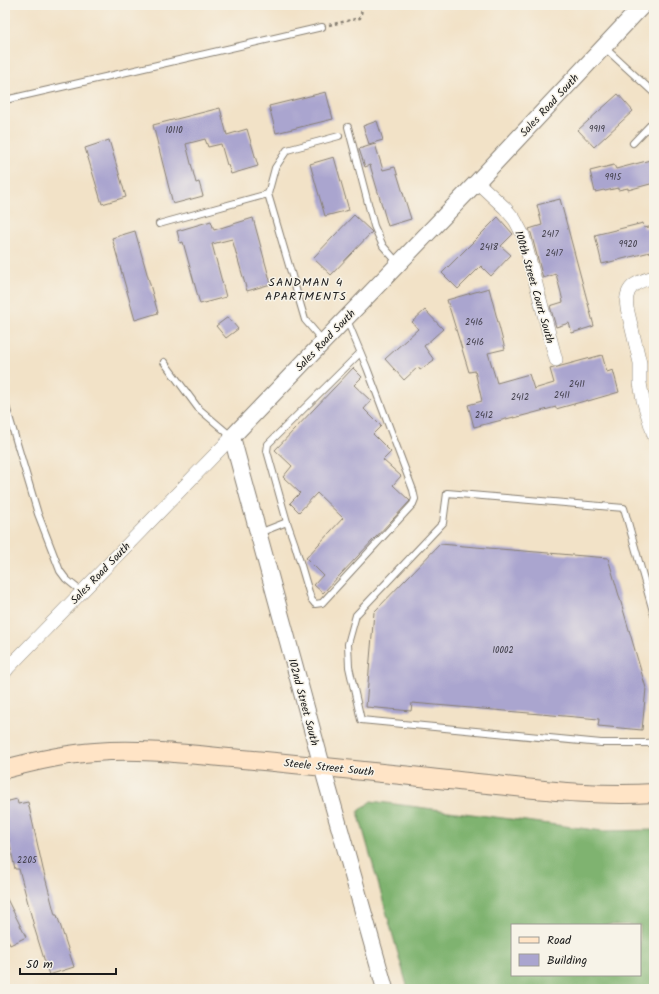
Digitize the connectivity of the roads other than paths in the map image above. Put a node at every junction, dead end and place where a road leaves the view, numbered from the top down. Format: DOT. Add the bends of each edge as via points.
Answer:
graph roads {
  1 [pos="643,5"];
  2 [pos="322,27"];
  3 [pos="604,47"];
  4 [pos="654,93"];
  5 [pos="5,100"];
  6 [pos="654,121"];
  7 [pos="348,127"];
  8 [pos="339,136"];
  9 [pos="633,143"];
  10 [pos="477,182"];
  11 [pos="268,194"];
  12 [pos="159,224"];
  13 [pos="398,263"];
  14 [pos="654,277"];
  15 [pos="346,318"];
  16 [pos="323,341"];
  17 [pos="360,353"];
  18 [pos="556,360"];
  19 [pos="164,362"];
  20 [pos="5,403"];
  21 [pos="651,417"];
  22 [pos="232,436"];
  23 [pos="654,436"];
  24 [pos="287,522"];
  25 [pos="258,533"];
  26 [pos="82,592"];
  27 [pos="654,615"];
  28 [pos="5,672"];
  29 [pos="654,742"];
  30 [pos="322,766"];
  31 [pos="5,769"];
  32 [pos="654,793"];
  33 [pos="384,989"];
  1 -- 3 [label="street, Sales Road South"];
  2 -- 5 [label="lane"];
  3 -- 4 [label="lane"];
  3 -- 10 [label="street, Sales Road South"];
  6 -- 9 [label="lane"];
  7 -- 13 [label="lane" via="374,226 383,246"];
  8 -- 11 [label="lane" via="287,150 275,168"];
  10 -- 13 [label="street, Sales Road South"];
  10 -- 18 [label="street, 100th Street Court South" via="505,208 523,235"];
  11 -- 12 [label="lane"];
  11 -- 16 [label="lane" via="305,320"];
  13 -- 15 [label="street, Sales Road South"];
  14 -- 21 [label="street" via="634,284 628,292 626,301 640,363 640,383"];
  15 -- 16 [label="street, Sales Road South"];
  15 -- 17 [label="lane"];
  16 -- 22 [label="street, Sales Road South"];
  17 -- 24 [label="lane" via="268,444 268,456"];
  17 -- 24 [label="lane" via="413,490 413,504 322,603 315,604 311,599"];
  19 -- 22 [label="lane" via="198,408"];
  20 -- 26 [label="lane" via="38,514 60,571"];
  21 -- 23 [label="street"];
  22 -- 25 [label="street, 102nd Street South"];
  22 -- 26 [label="street, Sales Road South"];
  24 -- 25 [label="lane"];
  25 -- 30 [label="street, 102nd Street South"];
  26 -- 28 [label="street, Sales Road South"];
  27 -- 29 [label="lane" via="624,508 447,492 443,523 356,615 348,644 349,667 361,720 602,743"];
  30 -- 31 [label="main road, Steele Street South" via="168,752 117,751 76,754"];
  30 -- 32 [label="main road, Steele Street South" via="550,791"];
  30 -- 33 [label="street, 102nd Street South"];
}
